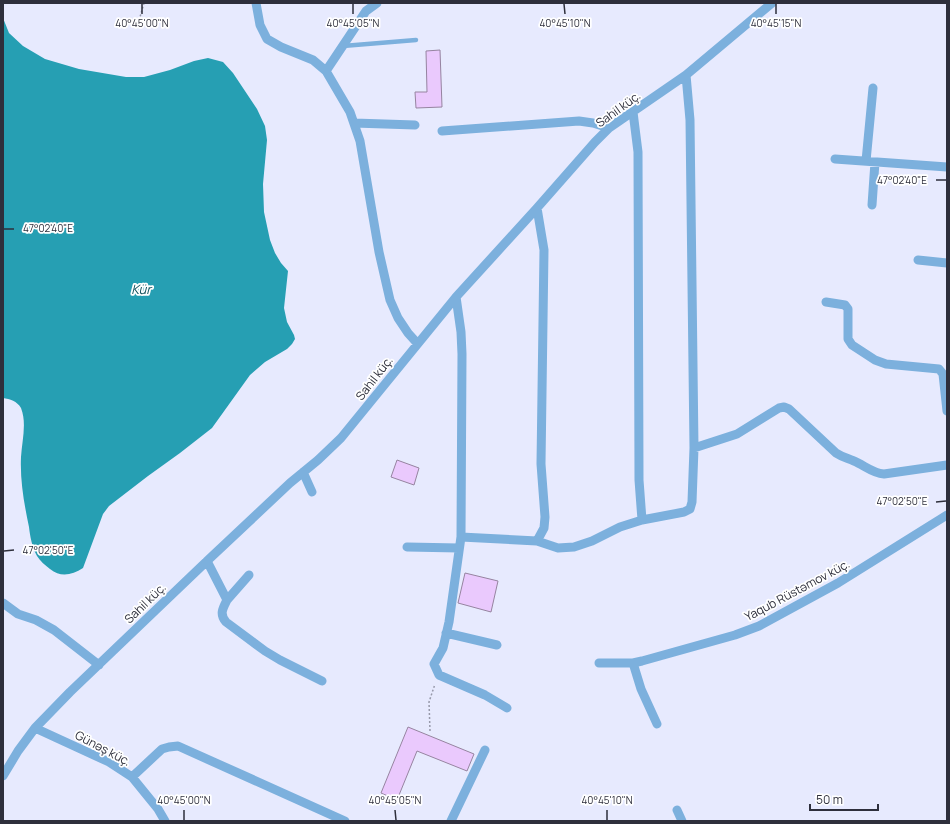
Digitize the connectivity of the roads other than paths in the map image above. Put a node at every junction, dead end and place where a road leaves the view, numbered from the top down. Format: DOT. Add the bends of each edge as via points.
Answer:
graph roads {
  1 [pos="256,3"];
  2 [pos="377,3"];
  3 [pos="772,3"];
  4 [pos="762,7"];
  5 [pos="416,40"];
  6 [pos="343,46"];
  7 [pos="326,71"];
  8 [pos="686,75"];
  9 [pos="873,88"];
  10 [pos="633,112"];
  11 [pos="354,123"];
  12 [pos="415,125"];
  13 [pos="609,128"];
  14 [pos="442,131"];
  15 [pos="835,159"];
  16 [pos="870,162"];
  17 [pos="947,167"];
  18 [pos="872,205"];
  19 [pos="537,208"];
  20 [pos="918,260"];
  21 [pos="947,263"];
  22 [pos="456,297"];
  23 [pos="826,302"];
  24 [pos="417,343"];
  25 [pos="947,411"];
  26 [pos="694,448"];
  27 [pos="947,464"];
  28 [pos="303,472"];
  29 [pos="312,492"];
  30 [pos="947,515"];
  31 [pos="642,520"];
  32 [pos="461,537"];
  33 [pos="537,541"];
  34 [pos="407,547"];
  35 [pos="459,548"];
  36 [pos="207,560"];
  37 [pos="249,575"];
  38 [pos="227,600"];
  39 [pos="3,603"];
  40 [pos="446,633"];
  41 [pos="497,645"];
  42 [pos="599,663"];
  43 [pos="634,663"];
  44 [pos="99,665"];
  45 [pos="322,681"];
  46 [pos="507,708"];
  47 [pos="657,724"];
  48 [pos="35,728"];
  49 [pos="485,750"];
  50 [pos="3,776"];
  51 [pos="132,777"];
  52 [pos="677,810"];
  53 [pos="165,821"];
  54 [pos="345,821"];
  55 [pos="451,821"];
  56 [pos="682,821"];
  1 -- 7 [label="street" via="260,25 268,39 280,48 313,60"];
  2 -- 6 [label="street" via="366,11"];
  3 -- 4 [label="street, Sahil küç."];
  4 -- 8 [label="street, Sahil küç."];
  5 -- 6 [label="lane"];
  6 -- 7 [label="street"];
  7 -- 11 [label="street"];
  8 -- 10 [label="street, Sahil küç."];
  8 -- 26 [label="street" via="690,120"];
  9 -- 16 [label="street"];
  10 -- 13 [label="street, Sahil küç."];
  10 -- 31 [label="street" via="638,152 639,480"];
  11 -- 12 [label="street"];
  11 -- 24 [label="street" via="360,141 390,300 398,318"];
  13 -- 14 [label="street" via="579,121"];
  13 -- 19 [label="street, Sahil küç."];
  15 -- 16 [label="street"];
  16 -- 17 [label="street"];
  16 -- 18 [label="street"];
  19 -- 22 [label="street, Sahil küç."];
  19 -- 33 [label="street" via="544,250 541,464 544,528"];
  20 -- 21 [label="street"];
  22 -- 24 [label="street, Sahil küç."];
  22 -- 32 [label="street" via="462,332"];
  23 -- 25 [label="street" via="845,305 848,309 848,339 852,345 875,360 886,364 939,369 943,374"];
  24 -- 28 [label="street, Sahil küç." via="341,438"];
  26 -- 27 [label="street" via="736,434 784,407 836,453 877,473"];
  26 -- 31 [label="street" via="690,509"];
  28 -- 29 [label="street"];
  28 -- 36 [label="street, Sahil küç."];
  30 -- 43 [label="street, Yaqub Rüstəmov küç." via="838,583 759,626"];
  31 -- 33 [label="street" via="574,547 558,548"];
  32 -- 33 [label="street"];
  32 -- 35 [label="street"];
  34 -- 35 [label="street"];
  35 -- 40 [label="street"];
  36 -- 38 [label="street"];
  36 -- 44 [label="street, Sahil küç."];
  37 -- 38 [label="street"];
  38 -- 45 [label="street" via="222,610 222,618 226,622 265,651"];
  39 -- 44 [label="street" via="18,614 54,630"];
  40 -- 41 [label="street"];
  40 -- 46 [label="street" via="443,648 434,664 439,674"];
  42 -- 43 [label="street, Yaqub Rüstəmov küç."];
  43 -- 47 [label="street" via="641,689"];
  44 -- 48 [label="street, Sahil küç."];
  48 -- 50 [label="street, Sahil küç."];
  48 -- 51 [label="street, Günəş küç." via="109,762"];
  49 -- 55 [label="street"];
  51 -- 53 [label="street, Günəş küç."];
  51 -- 54 [label="street" via="162,749 178,746"];
  52 -- 56 [label="street"];
}
